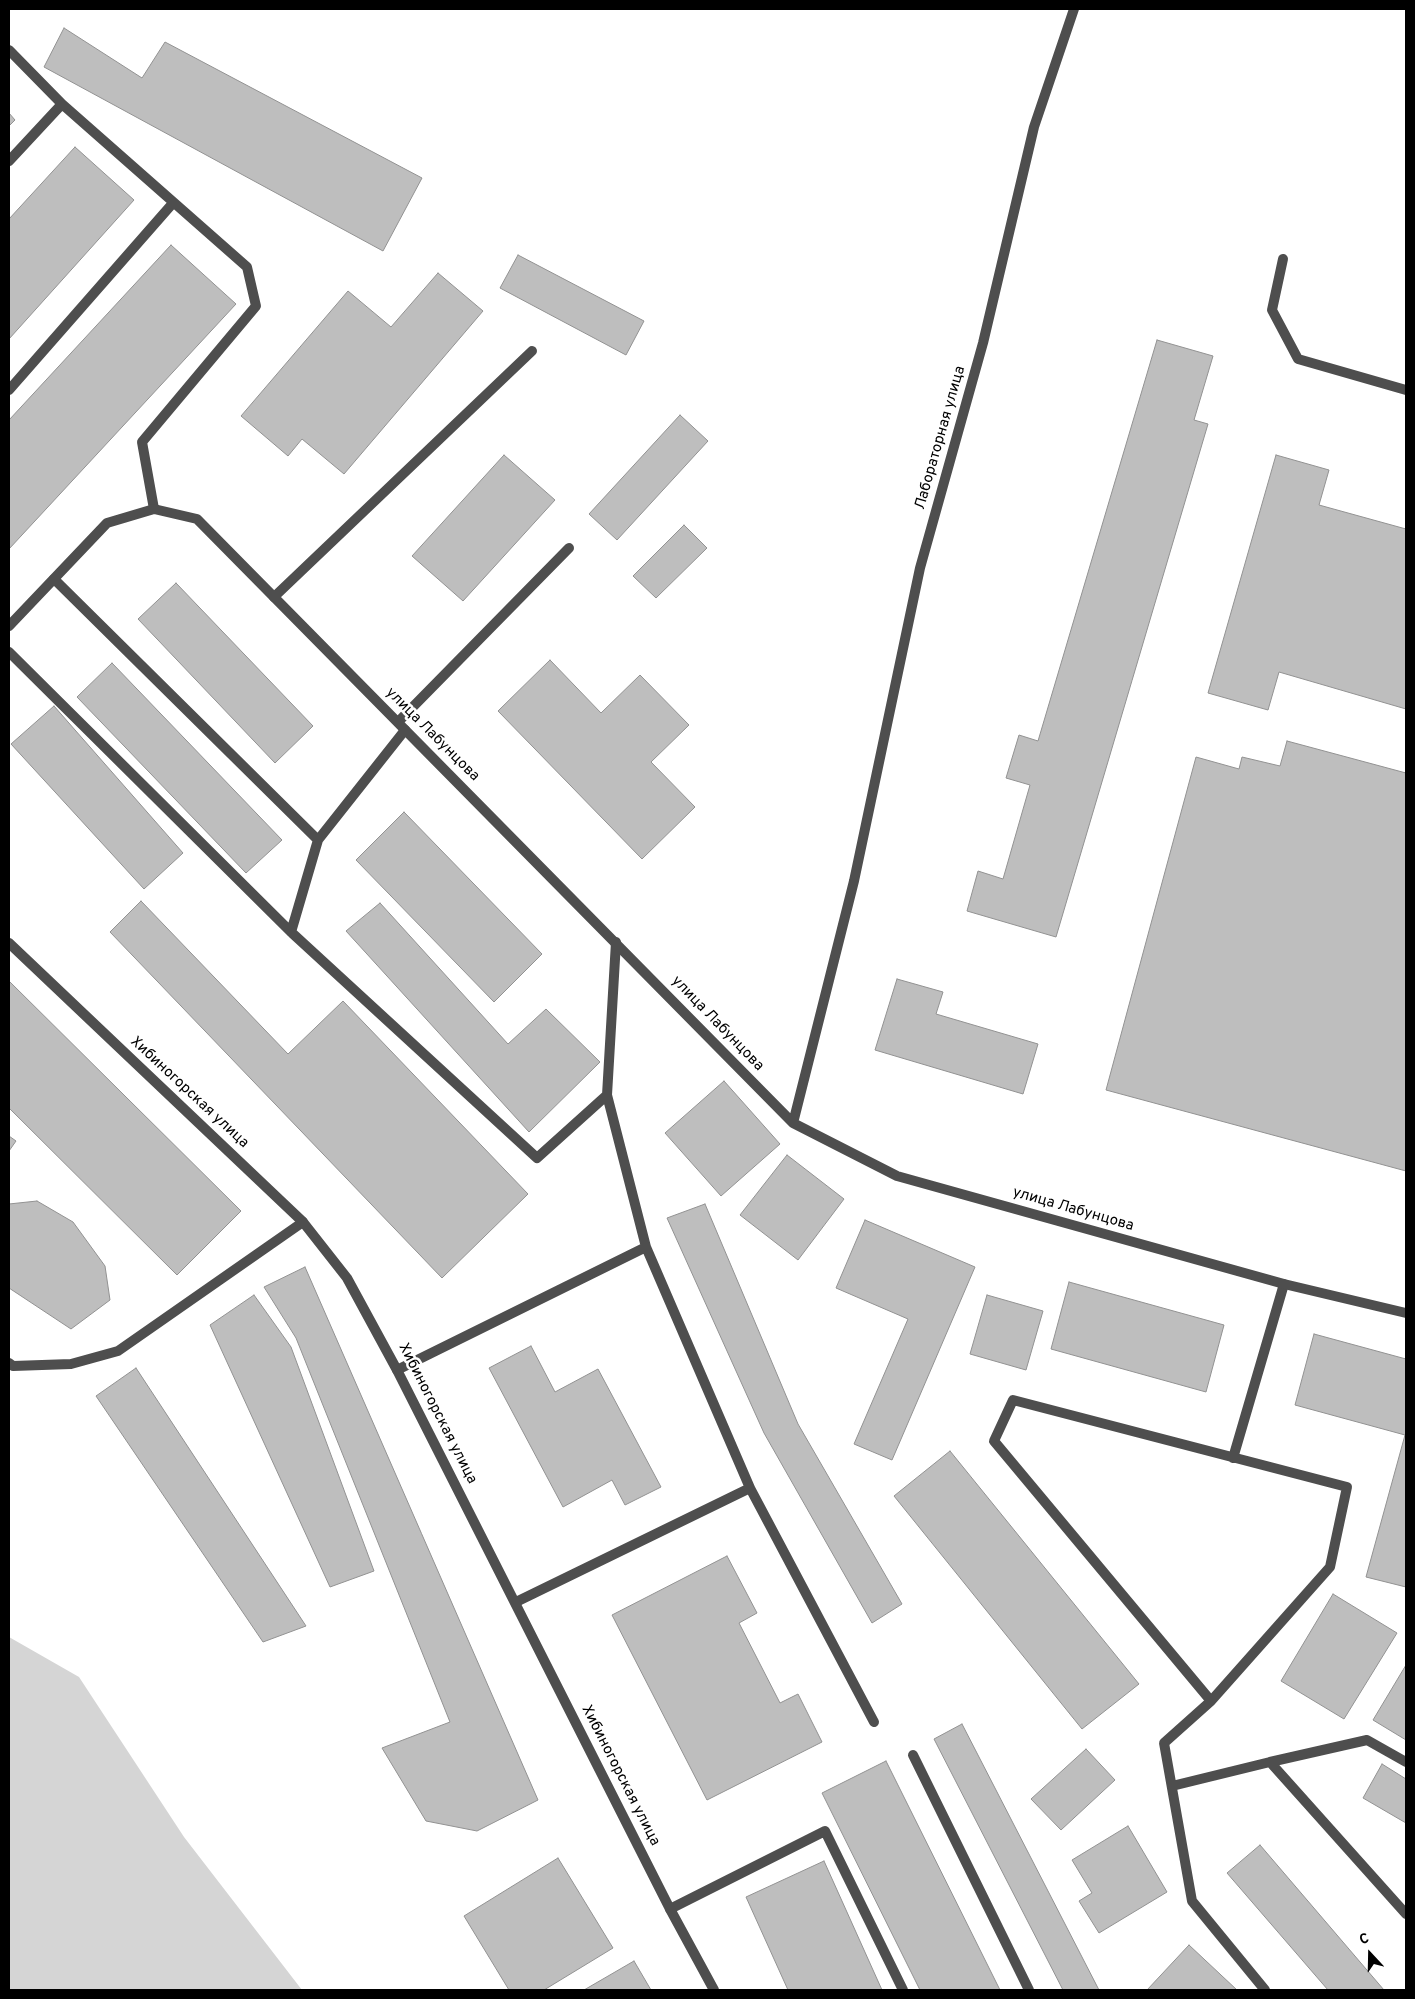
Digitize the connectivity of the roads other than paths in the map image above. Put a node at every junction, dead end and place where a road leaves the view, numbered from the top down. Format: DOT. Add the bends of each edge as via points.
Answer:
graph roads {
  1 [pos="1074,9"];
  2 [pos="9,50"];
  3 [pos="62,104"];
  4 [pos="9,161"];
  5 [pos="173,203"];
  6 [pos="1282,259"];
  7 [pos="532,351"];
  8 [pos="9,390"];
  9 [pos="1406,390"];
  10 [pos="154,509"];
  11 [pos="569,548"];
  12 [pos="54,579"];
  13 [pos="274,596"];
  14 [pos="9,626"];
  15 [pos="9,652"];
  16 [pos="402,726"];
  17 [pos="318,840"];
  18 [pos="291,932"];
  19 [pos="616,942"];
  20 [pos="9,943"];
  21 [pos="607,1095"];
  22 [pos="793,1123"];
  23 [pos="303,1222"];
  24 [pos="646,1248"];
  25 [pos="1284,1284"];
  26 [pos="1406,1313"];
  27 [pos="9,1363"];
  28 [pos="397,1370"];
  29 [pos="1233,1458"];
  30 [pos="750,1488"];
  31 [pos="516,1602"];
  32 [pos="1211,1701"];
  33 [pos="874,1722"];
  34 [pos="913,1754"];
  35 [pos="1270,1762"];
  36 [pos="1406,1762"];
  37 [pos="1172,1786"];
  38 [pos="670,1909"];
  39 [pos="1406,1914"];
  40 [pos="714,1990"];
  41 [pos="903,1990"];
  42 [pos="1029,1990"];
  43 [pos="1265,1990"];
  1 -- 22 [label="street, Лабораторная улица" via="1034,127 983,343 920,568 854,881"];
  2 -- 3 [label="street"];
  3 -- 4 [label="street"];
  3 -- 5 [label="street"];
  5 -- 8 [label="street"];
  5 -- 10 [label="street" via="248,267 256,306 142,442"];
  6 -- 9 [label="street" via="1272,310 1298,359"];
  7 -- 13 [label="street"];
  10 -- 12 [label="street" via="107,523"];
  10 -- 13 [label="street, улица Лабунцова" via="196,519"];
  11 -- 16 [label="street"];
  12 -- 14 [label="street"];
  12 -- 17 [label="street"];
  13 -- 16 [label="street, улица Лабунцова"];
  15 -- 18 [label="street"];
  16 -- 17 [label="street"];
  16 -- 19 [label="street, улица Лабунцова"];
  17 -- 18 [label="street"];
  18 -- 21 [label="street" via="537,1158"];
  19 -- 21 [label="street"];
  19 -- 22 [label="street, улица Лабунцова"];
  20 -- 23 [label="street, Хибиногорская улица"];
  21 -- 24 [label="street"];
  22 -- 25 [label="street, улица Лабунцова" via="897,1176"];
  23 -- 27 [label="street" via="118,1351 71,1364 13,1366"];
  23 -- 28 [label="street, Хибиногорская улица" via="348,1278"];
  24 -- 28 [label="street"];
  24 -- 30 [label="street"];
  25 -- 26 [label="street, улица Лабунцова"];
  25 -- 29 [label="street"];
  28 -- 31 [label="street, Хибиногорская улица"];
  29 -- 32 [label="street" via="1347,1487 1330,1567"];
  29 -- 32 [label="street" via="1013,1400 994,1441"];
  30 -- 31 [label="street"];
  30 -- 33 [label="street"];
  31 -- 38 [label="street, Хибиногорская улица"];
  32 -- 37 [label="street" via="1164,1743"];
  34 -- 42 [label="street"];
  35 -- 36 [label="street" via="1367,1740"];
  35 -- 37 [label="street"];
  35 -- 39 [label="street"];
  37 -- 43 [label="street" via="1192,1901"];
  38 -- 40 [label="street, Хибиногорская улица"];
  38 -- 41 [label="street" via="825,1831"];
}
